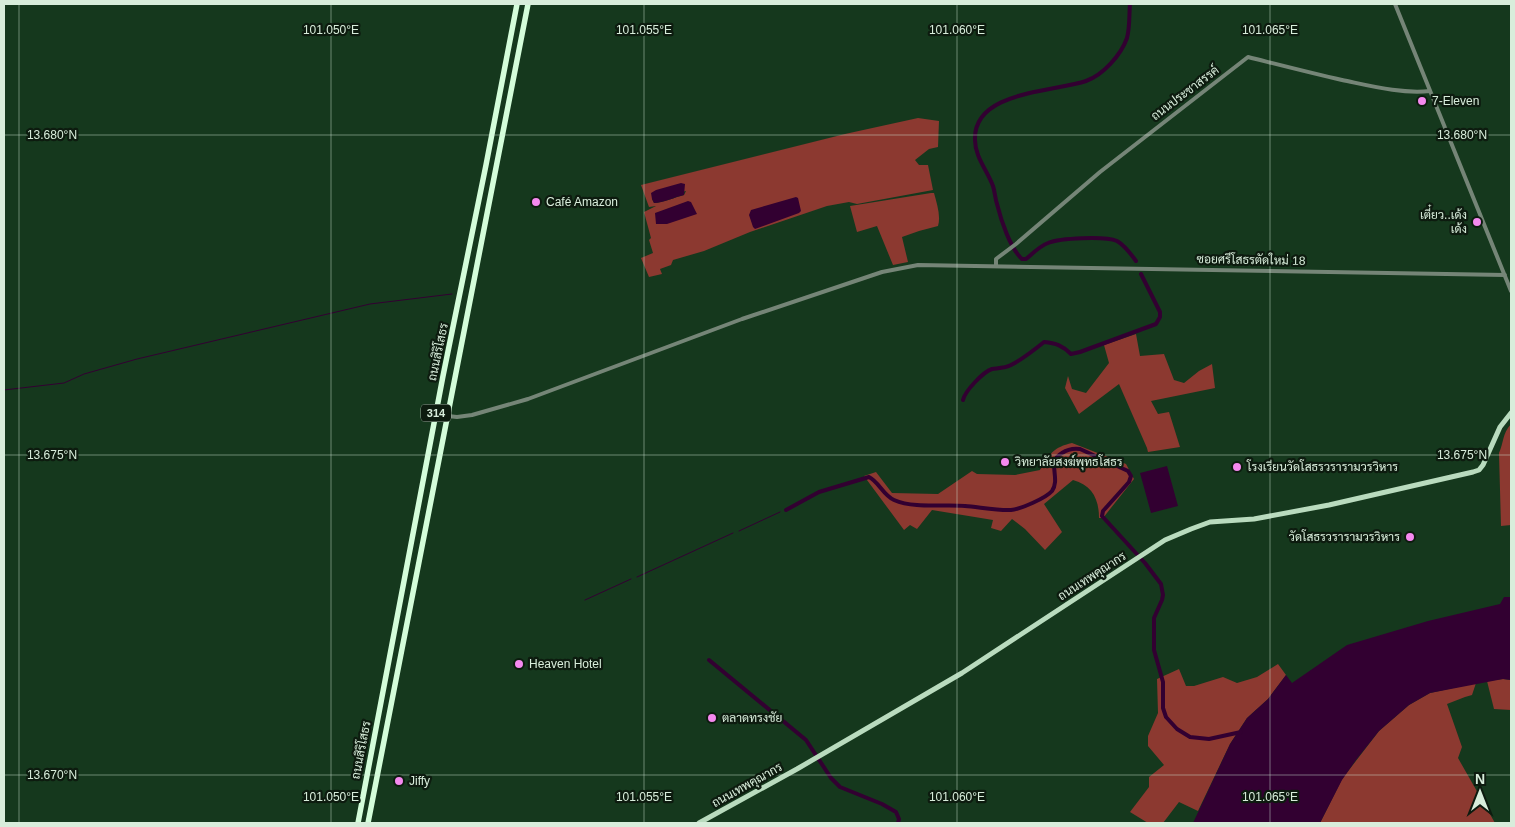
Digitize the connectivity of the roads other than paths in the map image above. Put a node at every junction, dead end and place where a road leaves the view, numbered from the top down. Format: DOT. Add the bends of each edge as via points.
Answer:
graph roads {
  1 [pos="517,4"];
  2 [pos="528,4"];
  3 [pos="1395,4"];
  4 [pos="1430,91"];
  5 [pos="996,266"];
  6 [pos="1505,275"];
  7 [pos="1511,291"];
  8 [pos="1510,415"];
  9 [pos="448,416"];
  10 [pos="417,508"];
  11 [pos="430,510"];
  12 [pos="358,823"];
  13 [pos="368,823"];
  14 [pos="699,823"];
  1 -- 10 [label="highway, ถนนสิริโสธร / 314"];
  2 -- 9 [label="highway, ถนนสิริโสธร / 314"];
  3 -- 4 [label="street"];
  4 -- 5 [label="street, ถนนประชาสรรค์" via="1370,86 1248,57 1100,172 996,259"];
  4 -- 6 [label="street"];
  5 -- 6 [label="street, ซอยศรีโสธรตัดใหม่ 18"];
  5 -- 9 [label="street, ซอยศรีโสธรตัดใหม่ 18" via="924,265 882,272 708,331 528,400 472,415"];
  6 -- 7 [label="street"];
  8 -- 14 [label="main road, ถนนเทพคุณากร" via="1500,427 1479,470 1329,506 1210,522 1165,540 962,673"];
  9 -- 11 [label="highway, ถนนสิริโสธร / 314"];
  10 -- 11 [label="highway"];
  10 -- 12 [label="highway, ถนนสิริโสธร / 314"];
  11 -- 13 [label="highway, ถนนสิริโสธร / 314"];
}
